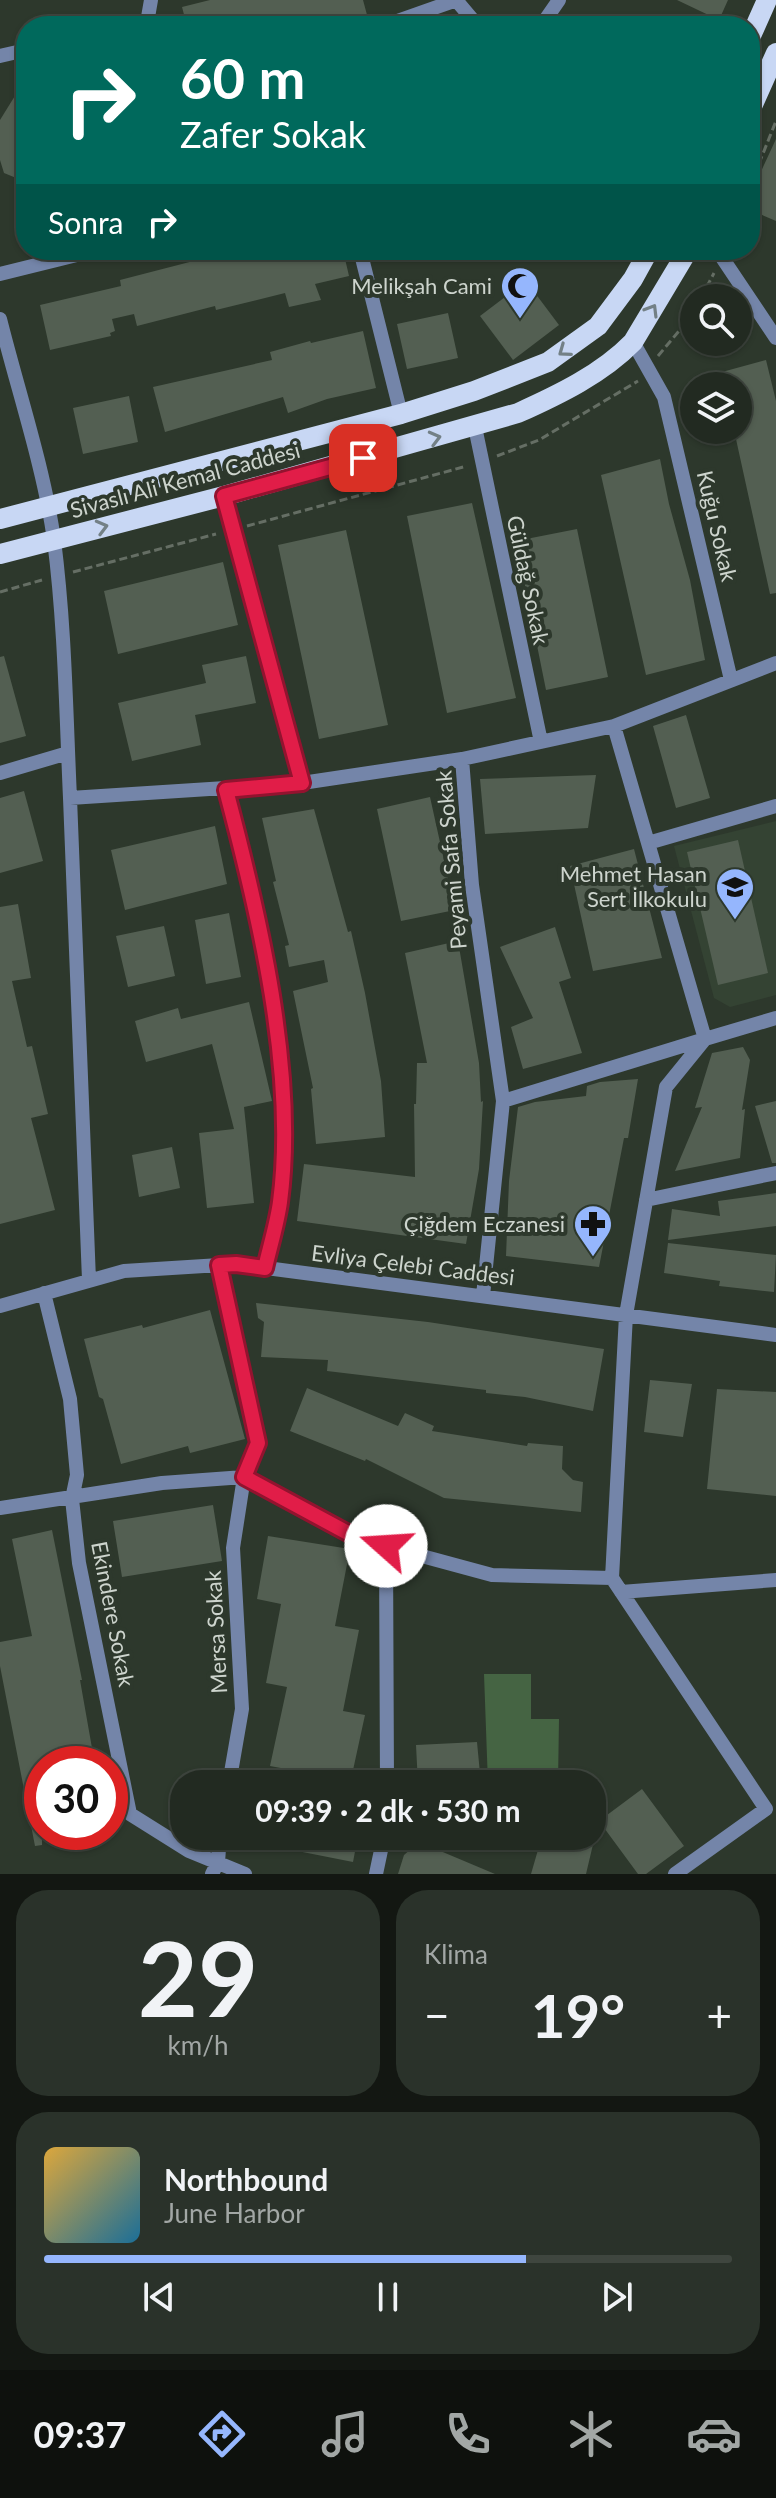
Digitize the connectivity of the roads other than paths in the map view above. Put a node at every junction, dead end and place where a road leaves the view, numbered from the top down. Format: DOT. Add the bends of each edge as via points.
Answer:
graph roads {
  1 [pos="456,0"];
  2 [pos="411,16"];
  3 [pos="470,16"];
  4 [pos="776,53"];
  5 [pos="760,89"];
  6 [pos="57,260"];
  7 [pos="362,260"];
  8 [pos="643,260"];
  9 [pos="682,260"];
  10 [pos="724,260"];
  11 [pos="0,274"];
  12 [pos="0,319"];
  13 [pos="776,338"];
  14 [pos="633,342"];
  15 [pos="6,368"];
  16 [pos="401,414"];
  17 [pos="475,427"];
  18 [pos="224,496"];
  19 [pos="48,507"];
  20 [pos="0,519"];
  21 [pos="54,540"];
  22 [pos="0,554"];
  23 [pos="776,663"];
  24 [pos="731,680"];
  25 [pos="614,726"];
  26 [pos="541,742"];
  27 [pos="68,753"];
  28 [pos="462,759"];
  29 [pos="0,773"];
  30 [pos="302,783"];
  31 [pos="226,790"];
  32 [pos="70,798"];
  33 [pos="776,806"];
  34 [pos="648,843"];
  35 [pos="776,1018"];
  36 [pos="705,1039"];
  37 [pos="503,1101"];
  38 [pos="776,1173"];
  39 [pos="646,1200"];
  40 [pos="219,1265"];
  41 [pos="265,1268"];
  42 [pos="89,1280"];
  43 [pos="44,1293"];
  44 [pos="483,1296"];
  45 [pos="0,1306"];
  46 [pos="626,1315"];
  47 [pos="776,1335"];
  48 [pos="244,1477"];
  49 [pos="72,1499"];
  50 [pos="0,1508"];
  51 [pos="386,1546"];
  52 [pos="612,1578"];
  53 [pos="776,1580"];
  54 [pos="621,1592"];
  55 [pos="231,1770"];
  56 [pos="387,1770"];
  57 [pos="771,1814"];
  58 [pos="381,1850"];
  59 [pos="215,1868"];
  60 [pos="245,1874"];
  61 [pos="376,1874"];
  62 [pos="675,1874"];
  1 -- 2 [label="street"];
  1 -- 3 [label="street"];
  4 -- 5 [label="main road"];
  6 -- 11 [label="street"];
  7 -- 16 [label="street"];
  8 -- 16 [label="main road, Sivaslı Ali Kemal Caddesi, one-way" via="598,326 548,362"];
  14 -- 9 [label="main road, Sivaslı Ali Kemal Caddesi, one-way"];
  10 -- 13 [label="street"];
  12 -- 15 [label="street"];
  14 -- 17 [label="main road, Sivaslı Ali Kemal Caddesi" via="562,393"];
  14 -- 24 [label="street, Kuğu Sokak" via="664,397"];
  15 -- 19 [label="street"];
  16 -- 19 [label="main road, Sivaslı Ali Kemal Caddesi"];
  18 -- 17 [label="main road, Sivaslı Ali Kemal Caddesi, one-way"];
  17 -- 26 [label="street, Güldağ Sokak"];
  21 -- 18 [label="main road, Sivaslı Ali Kemal Caddesi, one-way"];
  18 -- 30 [label="street"];
  19 -- 20 [label="main road, Sivaslı Ali Kemal Caddesi"];
  19 -- 21 [label="street"];
  21 -- 22 [label="main road, Sivaslı Ali Kemal Caddesi"];
  21 -- 27 [label="street"];
  23 -- 24 [label="street, Peyami Safa Sokak"];
  24 -- 25 [label="street, Peyami Safa Sokak"];
  25 -- 26 [label="street, Peyami Safa Sokak"];
  25 -- 34 [label="street"];
  26 -- 28 [label="street, Peyami Safa Sokak"];
  27 -- 29 [label="street"];
  27 -- 32 [label="street"];
  28 -- 30 [label="street"];
  28 -- 37 [label="street, Peyami Safa Sokak" via="472,885"];
  30 -- 31 [label="street"];
  31 -- 32 [label="street"];
  31 -- 41 [label="street" via="271,993 284,1104 280,1201"];
  32 -- 42 [label="street"];
  33 -- 34 [label="street"];
  34 -- 36 [label="street"];
  35 -- 36 [label="street"];
  36 -- 37 [label="street"];
  36 -- 39 [label="street" via="666,1087"];
  37 -- 44 [label="street, Peyami Safa Sokak"];
  38 -- 39 [label="street"];
  39 -- 46 [label="street"];
  40 -- 41 [label="street, Evliya Çelebi Caddesi"];
  40 -- 42 [label="street, Evliya Çelebi Caddesi" via="124,1271"];
  40 -- 48 [label="street, Mersa Sokak" via="258,1443"];
  41 -- 44 [label="street, Evliya Çelebi Caddesi"];
  42 -- 43 [label="street, Evliya Çelebi Caddesi"];
  43 -- 45 [label="street, Evliya Çelebi Caddesi"];
  43 -- 49 [label="street, Ekindere Sokak" via="70,1399 77,1475"];
  44 -- 46 [label="street, Evliya Çelebi Caddesi"];
  46 -- 47 [label="street, Evliya Çelebi Caddesi"];
  46 -- 52 [label="street"];
  48 -- 49 [label="street" via="162,1483"];
  48 -- 51 [label="street" via="359,1539"];
  48 -- 55 [label="street, Mersa Sokak" via="233,1548 242,1709"];
  49 -- 50 [label="street"];
  49 -- 59 [label="street, Ekindere Sokak" via="79,1563 130,1814"];
  51 -- 52 [label="street" via="492,1575"];
  51 -- 56 [label="street"];
  52 -- 54 [label="street"];
  53 -- 54 [label="street"];
  54 -- 57 [label="street"];
  57 -- 62 [label="street"];
  58 -- 61 [label="street"];
  59 -- 60 [label="street, Ekindere Sokak"];
}
